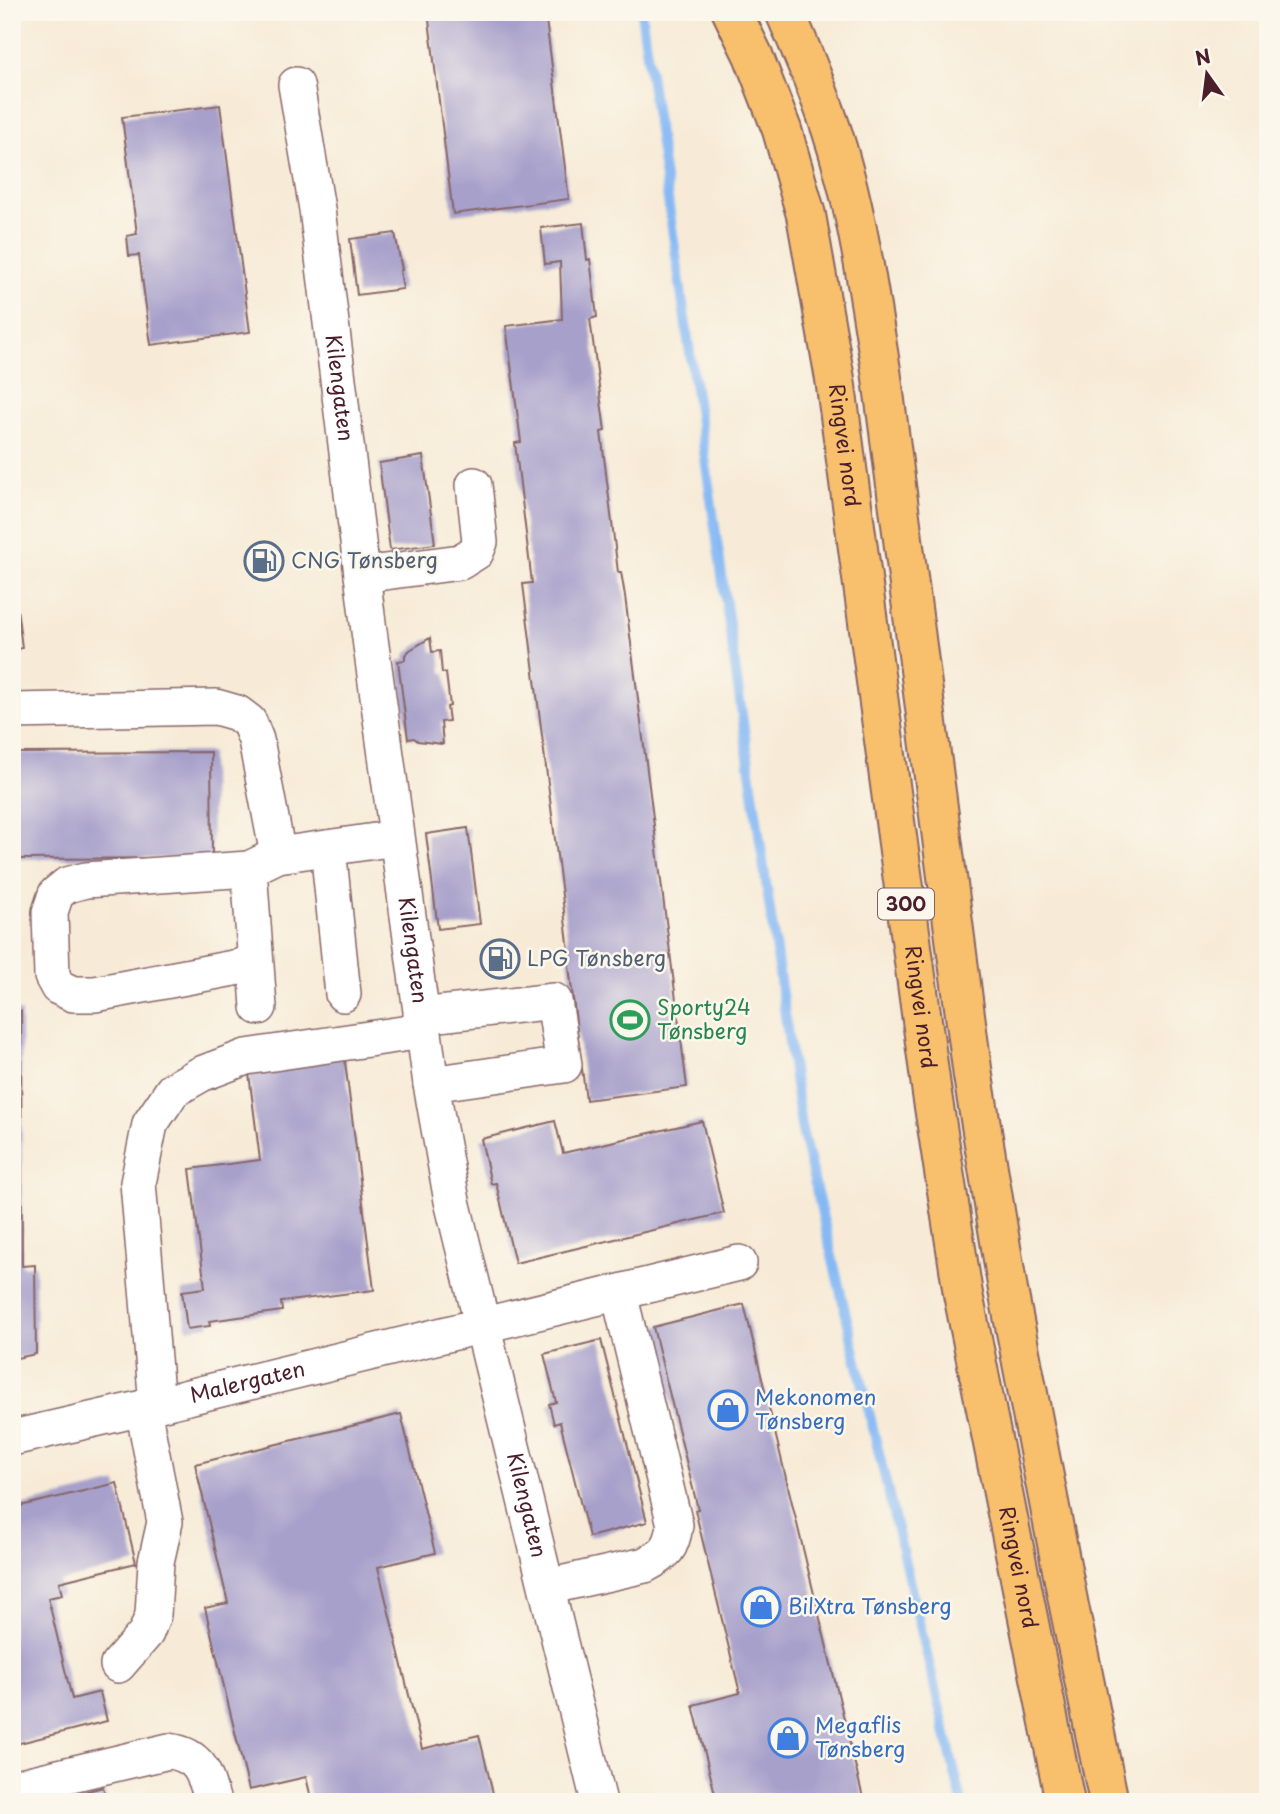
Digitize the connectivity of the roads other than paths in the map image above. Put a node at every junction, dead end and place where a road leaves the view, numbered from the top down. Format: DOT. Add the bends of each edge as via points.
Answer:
graph roads {
  1 [pos="732,12"];
  2 [pos="785,12"];
  3 [pos="296,85"];
  4 [pos="474,485"];
  5 [pos="362,575"];
  6 [pos="12,711"];
  7 [pos="396,838"];
  8 [pos="328,848"];
  9 [pos="264,862"];
  10 [pos="256,964"];
  11 [pos="344,994"];
  12 [pos="260,1007"];
  13 [pos="422,1023"];
  14 [pos="431,1084"];
  15 [pos="739,1264"];
  16 [pos="619,1293"];
  17 [pos="483,1326"];
  18 [pos="150,1407"];
  19 [pos="12,1438"];
  20 [pos="547,1587"];
  21 [pos="118,1665"];
  22 [pos="12,1788"];
  23 [pos="213,1802"];
  24 [pos="599,1802"];
  25 [pos="1065,1802"];
  26 [pos="1109,1802"];
  1 -- 25 [label="main road, Ringvei nord / 300" via="782,130 806,215 835,379 963,1294"];
  2 -- 26 [label="main road, Ringvei nord / 300" via="816,84 843,168 862,256 883,384 975,1089 1008,1290"];
  3 -- 5 [label="street, Kilengaten" via="317,209"];
  4 -- 5 [label="street" via="480,542 476,552 460,562"];
  5 -- 7 [label="street, Kilengaten"];
  6 -- 9 [label="street" via="216,707 237,713 249,722 256,740"];
  7 -- 8 [label="street"];
  7 -- 13 [label="street, Kilengaten"];
  8 -- 9 [label="street"];
  8 -- 11 [label="street"];
  9 -- 10 [label="street"];
  9 -- 10 [label="street" via="86,880 67,885 56,894 50,912 52,976 58,987 73,994 95,994"];
  10 -- 12 [label="street"];
  13 -- 14 [label="street, Kilengaten"];
  13 -- 14 [label="street" via="554,1001 564,1065"];
  13 -- 18 [label="street" via="246,1057 173,1090 150,1124 138,1183"];
  14 -- 17 [label="street, Kilengaten" via="452,1201"];
  15 -- 16 [label="street, Malergaten"];
  16 -- 17 [label="street, Malergaten"];
  16 -- 20 [label="street" via="675,1525 674,1538 668,1550 645,1564"];
  17 -- 18 [label="street, Malergaten"];
  17 -- 20 [label="street, Kilengaten"];
  18 -- 19 [label="street, Malergaten"];
  18 -- 21 [label="street" via="165,1522 156,1562 153,1615 146,1633"];
  20 -- 24 [label="street, Kilengaten"];
  22 -- 23 [label="street" via="169,1751 184,1753 197,1762"];
}
